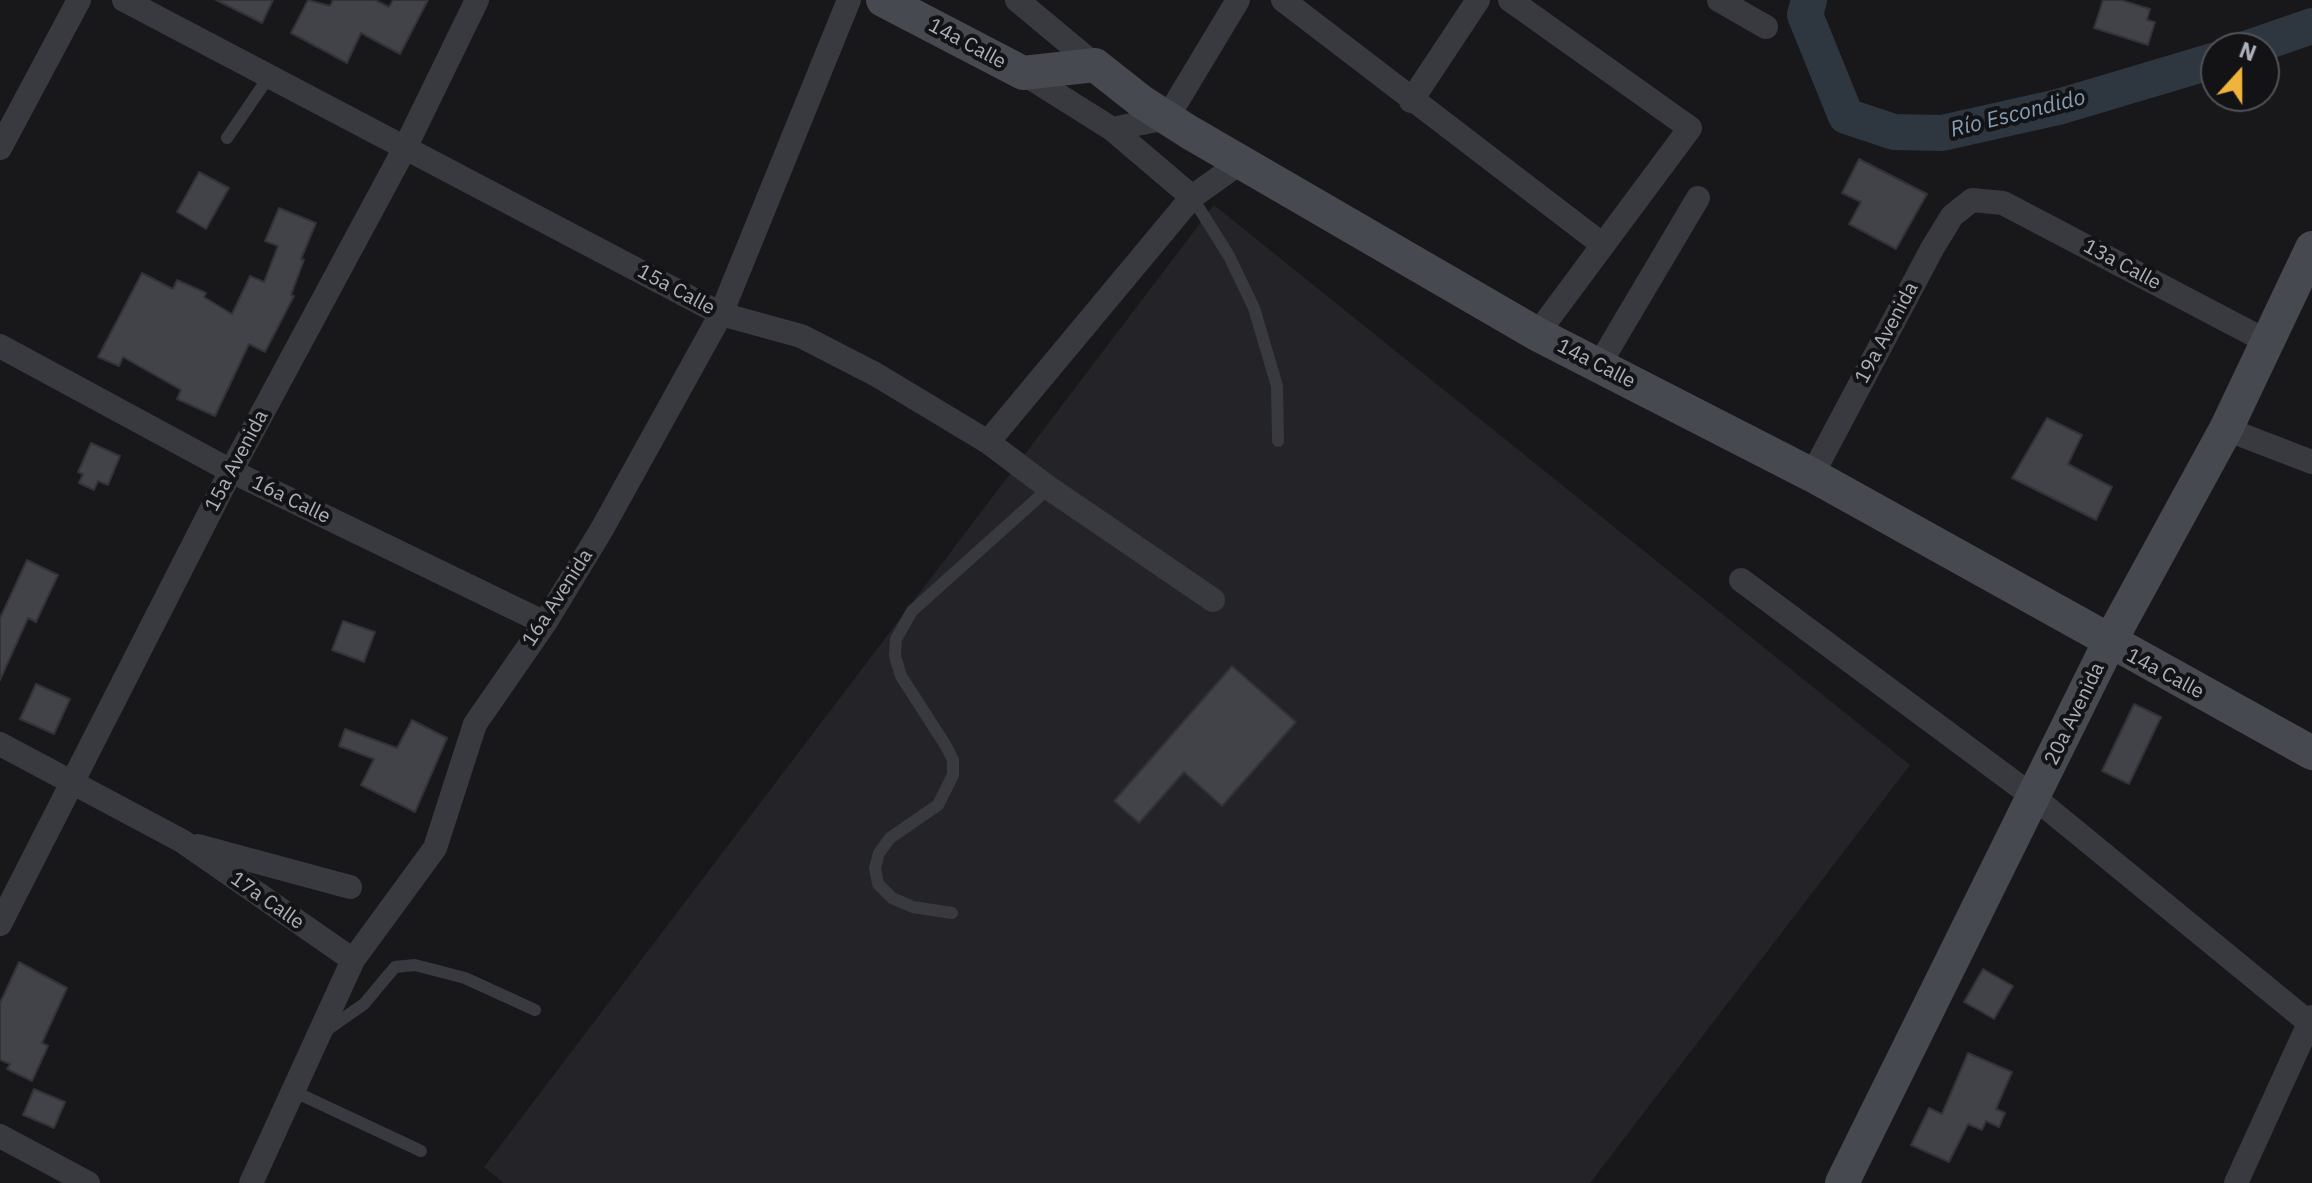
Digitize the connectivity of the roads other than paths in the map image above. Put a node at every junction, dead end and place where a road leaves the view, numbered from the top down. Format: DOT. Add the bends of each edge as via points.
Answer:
graph roads {
  1 [pos="79,0"];
  2 [pos="124,0"];
  3 [pos="477,0"];
  4 [pos="849,0"];
  5 [pos="883,0"];
  6 [pos="1017,0"];
  7 [pos="1238,0"];
  8 [pos="1283,0"];
  9 [pos="1478,0"];
  10 [pos="1510,0"];
  11 [pos="1719,0"];
  12 [pos="1766,27"];
  13 [pos="1095,65"];
  14 [pos="1023,73"];
  15 [pos="270,75"];
  16 [pos="1411,101"];
  17 [pos="1167,118"];
  18 [pos="1112,129"];
  19 [pos="227,138"];
  20 [pos="406,146"];
  21 [pos="0,148"];
  22 [pos="1241,162"];
  23 [pos="1192,197"];
  24 [pos="1698,198"];
  25 [pos="1972,200"];
  26 [pos="1603,245"];
  27 [pos="2312,248"];
  28 [pos="721,314"];
  29 [pos="1537,334"];
  30 [pos="2268,342"];
  31 [pos="0,346"];
  32 [pos="1599,365"];
  33 [pos="2226,429"];
  34 [pos="1278,441"];
  35 [pos="988,442"];
  36 [pos="2312,462"];
  37 [pos="231,471"];
  38 [pos="1812,475"];
  39 [pos="1049,488"];
  40 [pos="1741,580"];
  41 [pos="1213,600"];
  42 [pos="545,623"];
  43 [pos="2109,643"];
  44 [pos="0,744"];
  45 [pos="2312,753"];
  46 [pos="74,784"];
  47 [pos="2035,798"];
  48 [pos="182,841"];
  49 [pos="350,887"];
  50 [pos="952,913"];
  51 [pos="0,924"];
  52 [pos="353,960"];
  53 [pos="535,1010"];
  54 [pos="2311,1022"];
  55 [pos="318,1036"];
  56 [pos="293,1091"];
  57 [pos="0,1136"];
  58 [pos="421,1151"];
  59 [pos="88,1183"];
  60 [pos="251,1183"];
  61 [pos="1842,1183"];
  62 [pos="2236,1183"];
  1 -- 21 [label="street"];
  2 -- 15 [label="street, 15a Calle"];
  3 -- 20 [label="street, 15a Avenida"];
  4 -- 28 [label="street, 16a Avenida"];
  5 -- 14 [label="street, 14a Calle"];
  6 -- 13 [label="street"];
  7 -- 17 [label="street"];
  8 -- 16 [label="street"];
  9 -- 16 [label="street"];
  10 -- 26 [label="street" via="1690,128"];
  11 -- 12 [label="street"];
  13 -- 14 [label="street, 14a Calle"];
  13 -- 17 [label="street, 14a Calle"];
  14 -- 18 [label="street"];
  15 -- 19 [label="lane"];
  15 -- 20 [label="street, 15a Calle"];
  16 -- 26 [label="street"];
  17 -- 18 [label="street"];
  17 -- 22 [label="street, 14a Calle"];
  18 -- 23 [label="street"];
  20 -- 28 [label="street, 15a Calle"];
  20 -- 37 [label="street, 15a Avenida"];
  22 -- 23 [label="street"];
  22 -- 29 [label="street, 14a Calle"];
  23 -- 34 [label="lane" via="1254,308 1277,386"];
  23 -- 35 [label="street"];
  24 -- 32 [label="street"];
  25 -- 30 [label="street, 13a Calle" via="2003,203"];
  25 -- 38 [label="street, 19a Avenida" via="1952,216 1933,247"];
  26 -- 29 [label="street"];
  27 -- 30 [label="street, 20a Avenida"];
  28 -- 35 [label="street, 15a Calle" via="801,336"];
  28 -- 42 [label="street, 16a Avenida"];
  29 -- 32 [label="street, 14a Calle"];
  30 -- 33 [label="street, 20a Avenida"];
  31 -- 37 [label="street, 16a Calle"];
  32 -- 38 [label="street, 14a Calle"];
  33 -- 36 [label="street"];
  33 -- 43 [label="street, 20a Avenida"];
  35 -- 39 [label="street, 15a Calle"];
  37 -- 42 [label="street, 16a Calle"];
  37 -- 46 [label="street, 15a Avenida"];
  38 -- 43 [label="street, 14a Calle"];
  39 -- 41 [label="street, 15a Calle"];
  39 -- 50 [label="lane" via="912,611 896,639 901,676 946,746 953,775 938,805 890,838 879,853 878,884 892,898 913,907"];
  40 -- 47 [label="street"];
  42 -- 52 [label="street, 16a Avenida" via="475,724 435,848"];
  43 -- 45 [label="street, 14a Calle"];
  43 -- 47 [label="street, 20a Avenida"];
  44 -- 46 [label="street, 17a Calle"];
  46 -- 48 [label="street, 17a Calle"];
  46 -- 51 [label="street, 15a Avenida"];
  47 -- 54 [label="street"];
  47 -- 61 [label="street, 20a Avenida"];
  48 -- 49 [label="street, 17a Calle"];
  48 -- 52 [label="street, 17a Calle"];
  52 -- 55 [label="street, 16a Avenida"];
  53 -- 55 [label="lane" via="465,978 415,965 395,967 364,1004"];
  54 -- 62 [label="street"];
  55 -- 56 [label="street, 16a Avenida"];
  56 -- 58 [label="lane"];
  56 -- 60 [label="street, 16a Avenida"];
  57 -- 59 [label="street"];
}
